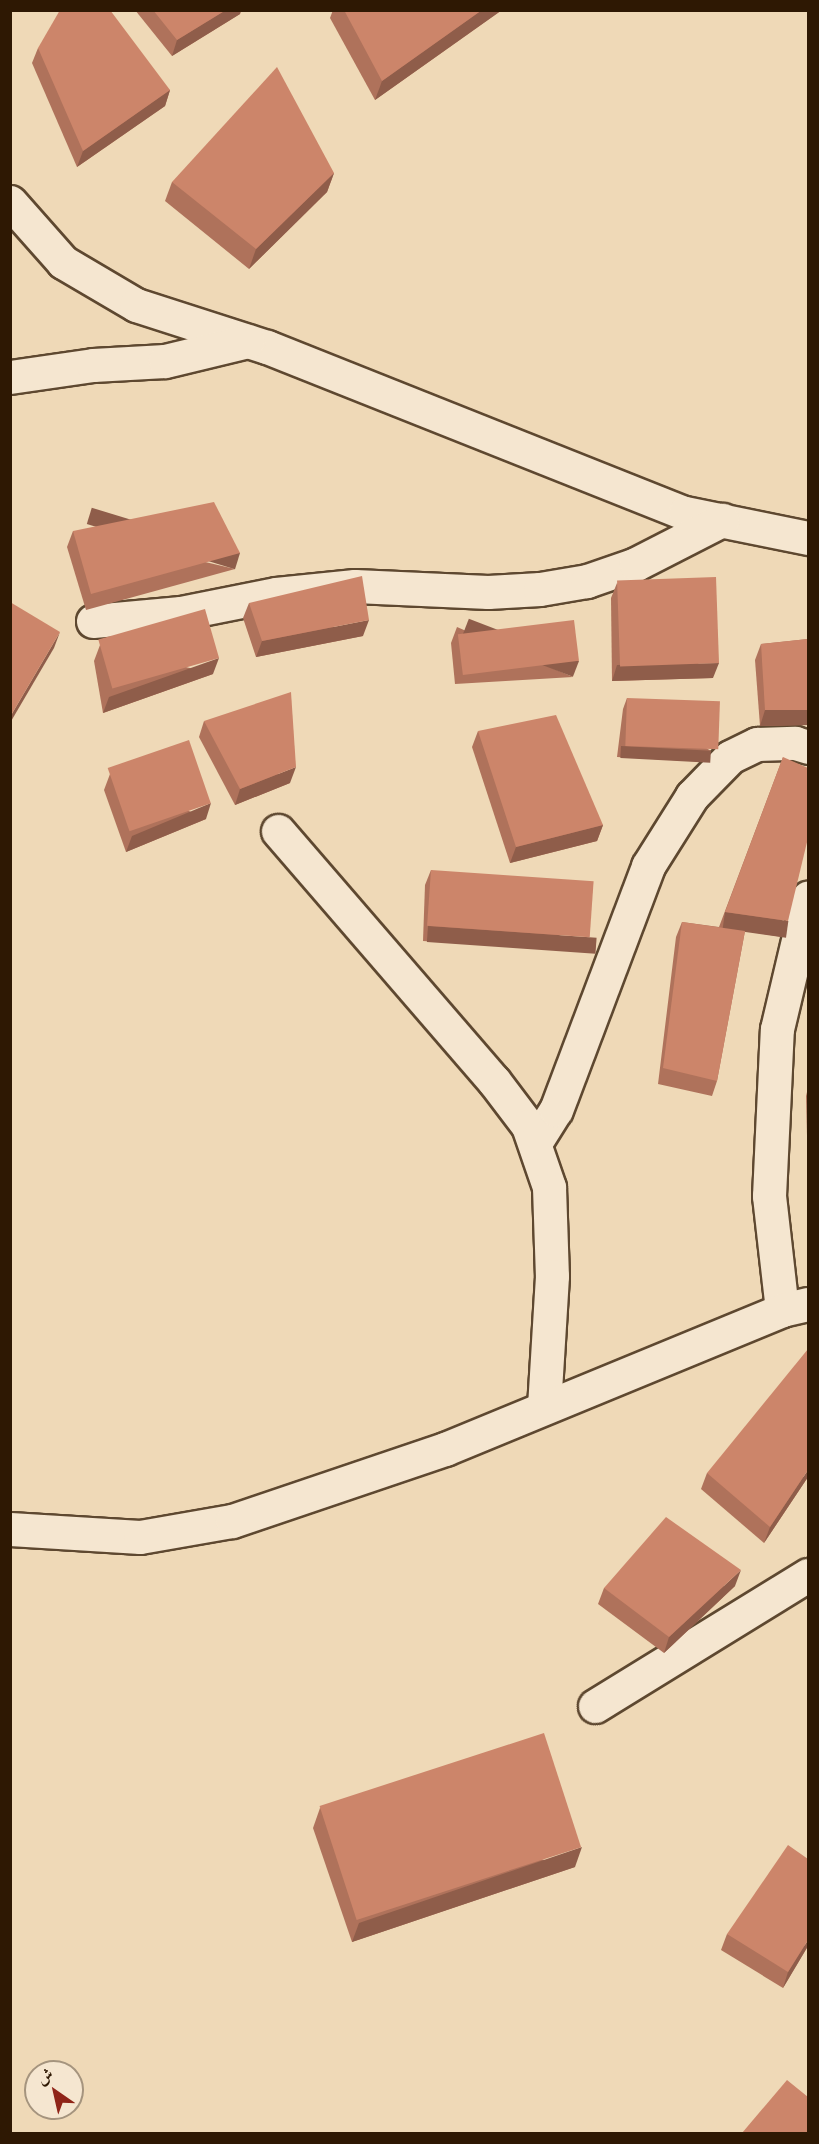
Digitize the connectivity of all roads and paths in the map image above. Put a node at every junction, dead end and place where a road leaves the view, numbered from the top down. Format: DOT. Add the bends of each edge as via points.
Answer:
graph roads {
  1 [pos="10,202"];
  2 [pos="248,341"];
  3 [pos="10,377"];
  4 [pos="722,520"];
  5 [pos="808,538"];
  6 [pos="93,621"];
  7 [pos="808,747"];
  8 [pos="278,831"];
  9 [pos="808,898"];
  10 [pos="535,1143"];
  11 [pos="795,1307"];
  12 [pos="544,1406"];
  13 [pos="10,1529"];
  14 [pos="808,1575"];
  15 [pos="595,1706"];
  1 -- 2 [label="street" via="63,262 125,298"];
  2 -- 3 [label="street" via="165,361 93,365"];
  2 -- 4 [label="street" via="684,513"];
  4 -- 5 [label="street"];
  4 -- 6 [label="street" via="636,564 587,581 540,589 488,592 355,586 276,594 181,613"];
  7 -- 10 [label="street" via="795,743 757,744 730,757 692,796 648,866 556,1110"];
  8 -- 10 [label="street" via="494,1081 528,1126"];
  9 -- 11 [label="street" via="777,1029 769,1196"];
  10 -- 12 [label="street" via="549,1187 551,1220"];
  11 -- 12 [label="street"];
  12 -- 13 [label="street" via="445,1449 232,1521 140,1537"];
  14 -- 15 [label="street"];
}
